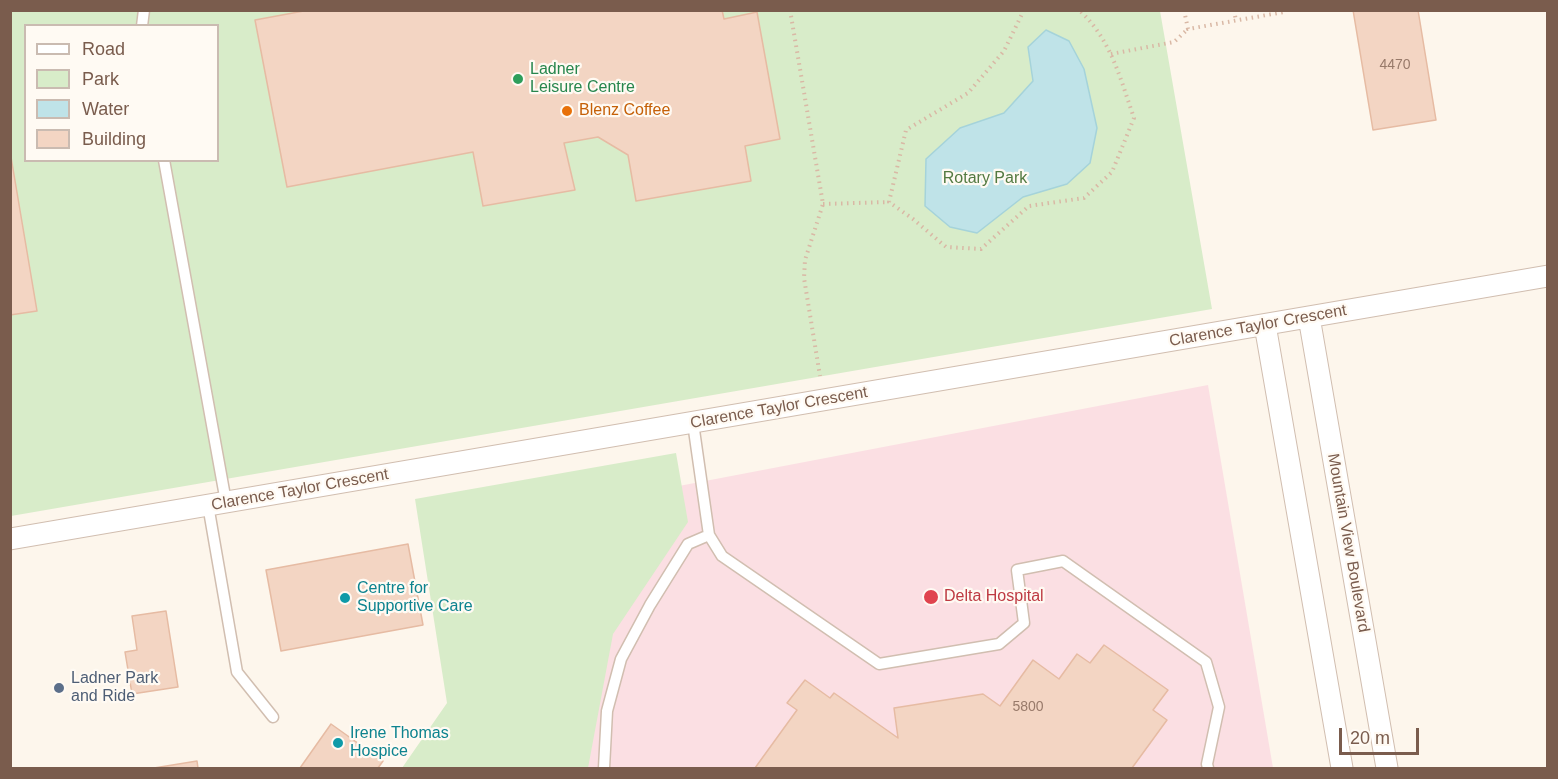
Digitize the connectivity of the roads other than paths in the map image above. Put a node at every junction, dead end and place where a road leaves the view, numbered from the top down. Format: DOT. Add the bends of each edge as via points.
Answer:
graph roads {
  1 [pos="164,162"];
  2 [pos="1548,276"];
  3 [pos="1309,317"];
  4 [pos="1265,325"];
  5 [pos="693,423"];
  6 [pos="217,504"];
  7 [pos="709,535"];
  8 [pos="10,539"];
  9 [pos="273,717"];
  10 [pos="604,768"];
  11 [pos="1208,768"];
  12 [pos="1342,768"];
  13 [pos="1387,768"];
  1 -- 6 [label="lane"];
  2 -- 3 [label="street, Clarence Taylor Crescent"];
  3 -- 4 [label="street, Clarence Taylor Crescent"];
  3 -- 13 [label="street, Mountain View Boulevard"];
  4 -- 5 [label="street, Clarence Taylor Crescent"];
  4 -- 12 [label="street"];
  5 -- 6 [label="street, Clarence Taylor Crescent"];
  5 -- 7 [label="lane"];
  6 -- 8 [label="street, Clarence Taylor Crescent"];
  6 -- 9 [label="lane" via="237,672"];
  7 -- 10 [label="lane" via="688,544 621,659 607,711"];
  7 -- 11 [label="lane" via="722,556 879,664 999,644 1024,623 1017,570 1063,561 1206,662 1219,707"];
}
